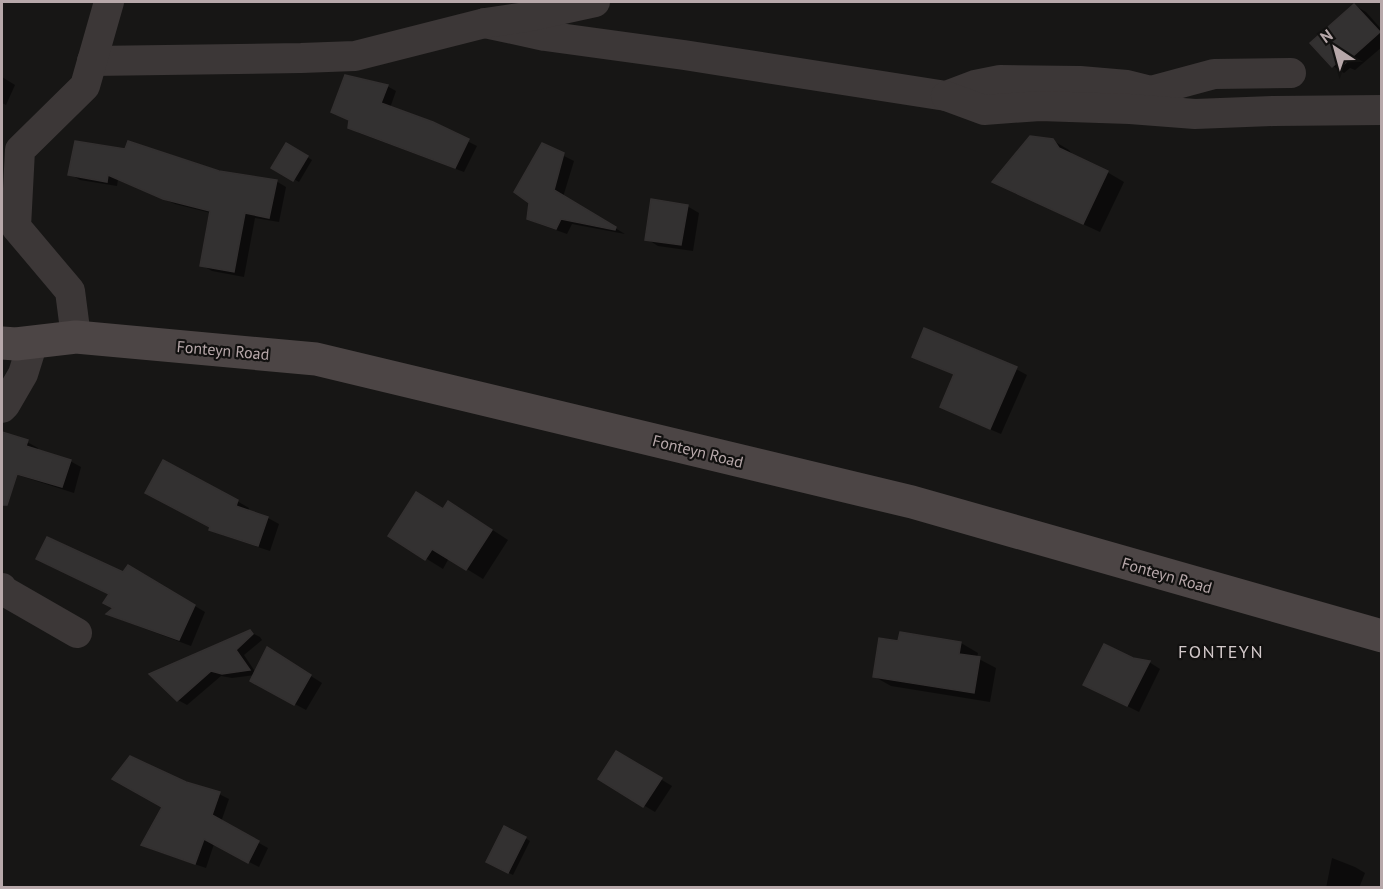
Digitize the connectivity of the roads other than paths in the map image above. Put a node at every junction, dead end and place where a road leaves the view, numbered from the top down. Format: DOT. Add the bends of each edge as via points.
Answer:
graph roads {
  1 [pos="109,2"];
  2 [pos="595,2"];
  3 [pos="486,23"];
  4 [pos="92,61"];
  5 [pos="1291,73"];
  6 [pos="946,96"];
  7 [pos="1382,110"];
  8 [pos="76,337"];
  9 [pos="17,342"];
  10 [pos="2,408"];
  11 [pos="2,588"];
  12 [pos="77,633"];
  13 [pos="1382,636"];
  1 -- 4 [label="street"];
  2 -- 3 [label="street"];
  3 -- 4 [label="street" via="355,56"];
  3 -- 6 [label="street" via="544,36"];
  4 -- 8 [label="street" via="85,86 20,150 16,227 70,291"];
  5 -- 6 [label="street" via="1214,74 1151,91 1080,81 1000,80"];
  6 -- 7 [label="street" via="984,110 1040,106 1195,114"];
  8 -- 9 [label="street, Fonteyn Road"];
  8 -- 13 [label="street, Fonteyn Road" via="315,359 912,502"];
  9 -- 10 [label="street" via="23,374"];
  11 -- 12 [label="street"];
}
